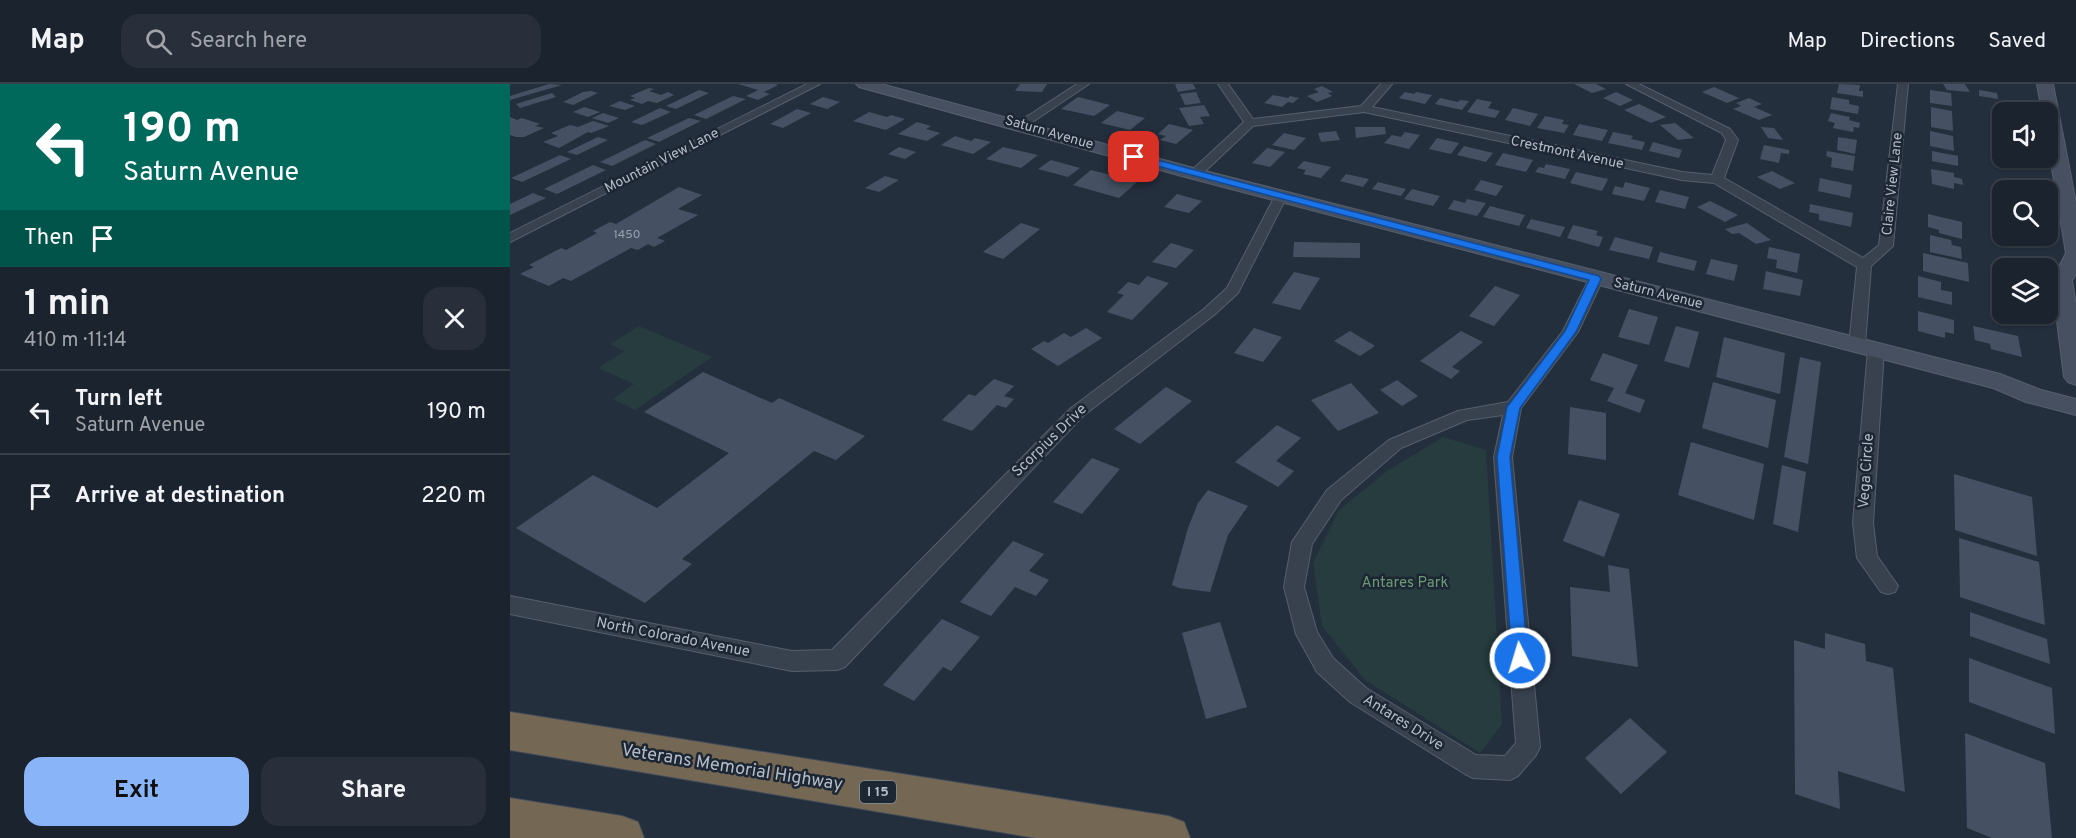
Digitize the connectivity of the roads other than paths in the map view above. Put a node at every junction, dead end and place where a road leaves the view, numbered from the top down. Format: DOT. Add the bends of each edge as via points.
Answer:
graph roads {
  1 [pos="815,84"];
  2 [pos="864,84"];
  3 [pos="1084,84"];
  4 [pos="1223,84"];
  5 [pos="1387,84"];
  6 [pos="1631,84"];
  7 [pos="1903,84"];
  8 [pos="2045,84"];
  9 [pos="1364,110"];
  10 [pos="1250,123"];
  11 [pos="1021,125"];
  12 [pos="1195,174"];
  13 [pos="1717,179"];
  14 [pos="1281,196"];
  15 [pos="2074,229"];
  16 [pos="510,238"];
  17 [pos="2076,253"];
  18 [pos="1864,265"];
  19 [pos="1596,279"];
  20 [pos="1866,347"];
  21 [pos="2076,377"];
  22 [pos="2000,382"];
  23 [pos="2076,393"];
  24 [pos="1513,407"];
  25 [pos="2076,407"];
  26 [pos="1888,586"];
  27 [pos="510,605"];
  28 [pos="837,660"];
  29 [pos="510,724"];
  30 [pos="510,731"];
  31 [pos="588,746"];
  32 [pos="510,820"];
  33 [pos="622,838"];
  34 [pos="1168,838"];
  1 -- 16 [label="street, Mountain View Lane"];
  2 -- 11 [label="street, Saturn Avenue"];
  3 -- 11 [label="street"];
  4 -- 10 [label="street"];
  5 -- 9 [label="street"];
  6 -- 13 [label="street" via="1726,131 1732,140"];
  7 -- 18 [label="street, Claire View Lane" via="1886,246"];
  8 -- 15 [label="street"];
  9 -- 10 [label="street, Crestmont Avenue"];
  9 -- 13 [label="street, Crestmont Avenue" via="1682,176"];
  10 -- 12 [label="street"];
  11 -- 12 [label="street, Saturn Avenue"];
  12 -- 14 [label="street, Saturn Avenue"];
  13 -- 18 [label="street, Crestmont Avenue"];
  14 -- 19 [label="street, Saturn Avenue"];
  14 -- 28 [label="street, Scorpius Drive" via="1233,290 1077,412"];
  15 -- 17 [label="street"];
  17 -- 21 [label="street" via="2062,281"];
  18 -- 20 [label="street"];
  19 -- 20 [label="street, Saturn Avenue"];
  19 -- 24 [label="street, Antares Drive" via="1570,332"];
  20 -- 22 [label="street, Saturn Avenue"];
  20 -- 26 [label="street, Vega Circle" via="1863,523 1867,558"];
  22 -- 23 [label="street, Saturn Avenue" via="2031,382"];
  22 -- 25 [label="street, Saturn Avenue"];
  24 -- 24 [label="street, Antares Drive" via="1503,457 1528,747 1509,768 1473,766 1358,695 1325,665 1307,634 1294,587 1302,542 1334,495 1395,444 1464,415"];
  27 -- 28 [label="street, North Colorado Avenue" via="792,661"];
  29 -- 31 [label="highway"];
  30 -- 31 [label="highway, Veterans Memorial Highway / I 15"];
  31 -- 34 [label="highway, Veterans Memorial Highway / I 15"];
  32 -- 33 [label="highway"];
}
